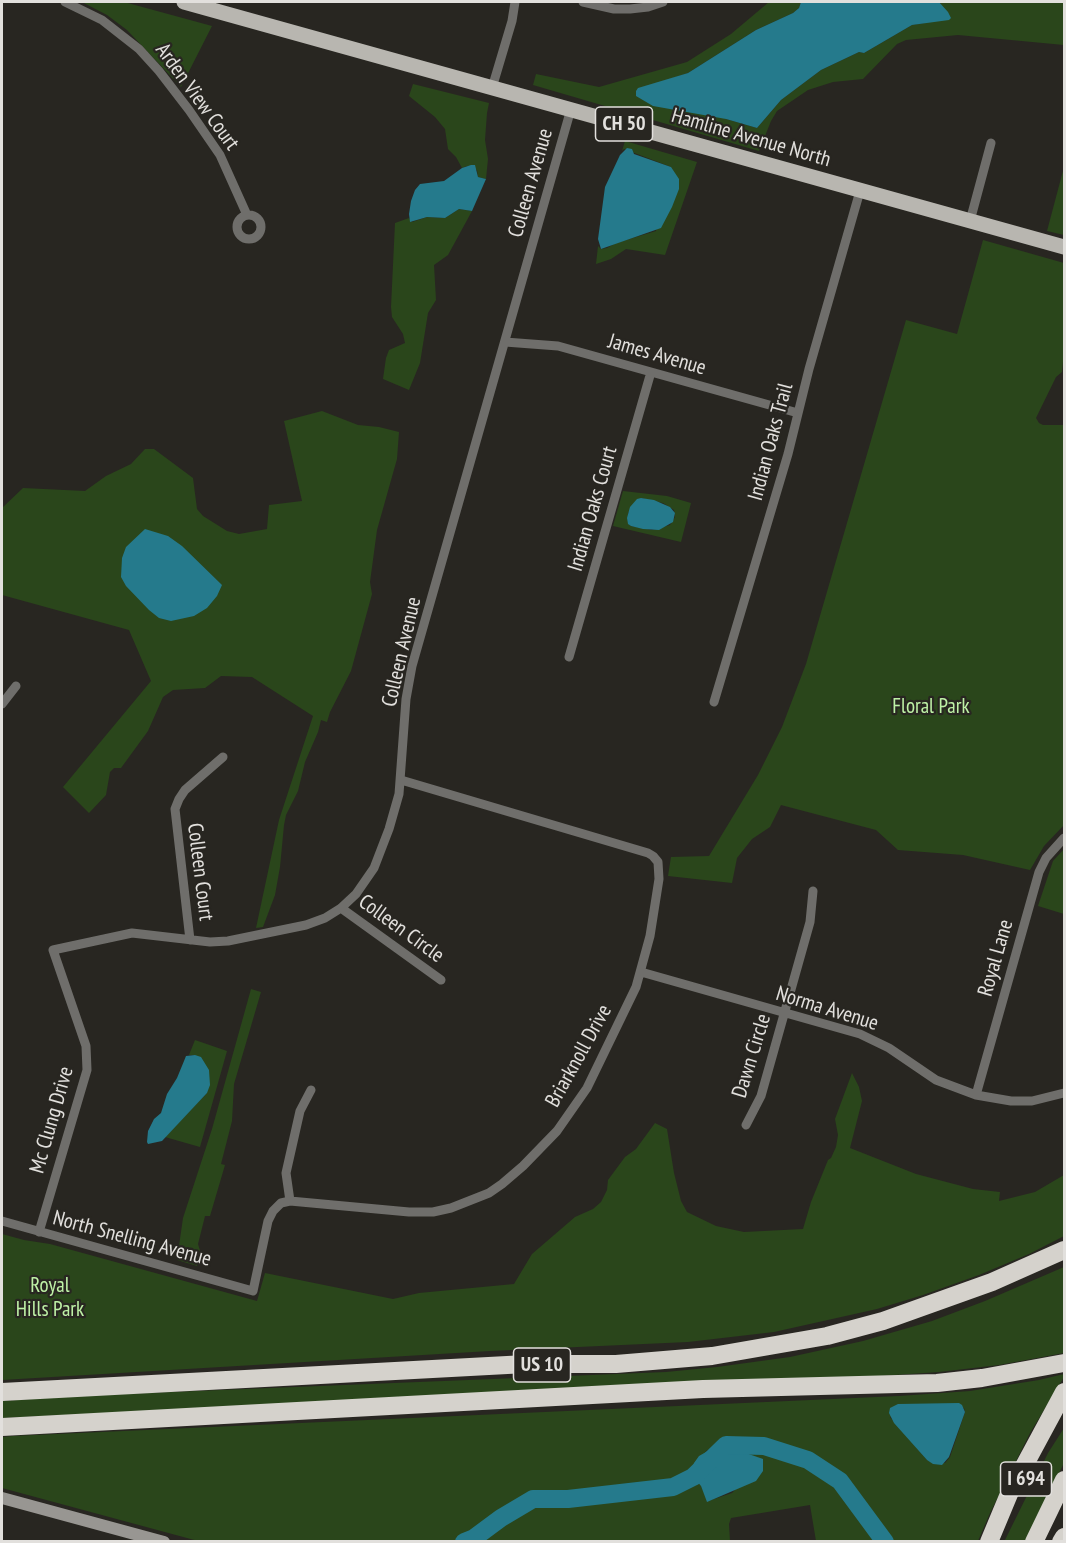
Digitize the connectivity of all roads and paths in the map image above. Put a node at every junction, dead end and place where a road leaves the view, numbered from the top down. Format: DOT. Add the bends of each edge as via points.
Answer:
graph roads {
  1 [pos="65,2"];
  2 [pos="192,2"];
  3 [pos="515,2"];
  4 [pos="583,2"];
  5 [pos="663,2"];
  6 [pos="492,88"];
  7 [pos="571,109"];
  8 [pos="991,142"];
  9 [pos="860,191"];
  10 [pos="246,215"];
  11 [pos="970,221"];
  12 [pos="1065,247"];
  13 [pos="505,342"];
  14 [pos="651,372"];
  15 [pos="798,413"];
  16 [pos="569,657"];
  17 [pos="16,686"];
  18 [pos="714,702"];
  19 [pos="2,704"];
  20 [pos="224,757"];
  21 [pos="401,780"];
  22 [pos="1065,838"];
  23 [pos="813,891"];
  24 [pos="341,908"];
  25 [pos="190,940"];
  26 [pos="53,950"];
  27 [pos="641,972"];
  28 [pos="441,980"];
  29 [pos="783,1013"];
  30 [pos="311,1090"];
  31 [pos="1065,1093"];
  32 [pos="976,1095"];
  33 [pos="746,1125"];
  34 [pos="290,1201"];
  35 [pos="2,1221"];
  36 [pos="39,1232"];
  37 [pos="1065,1250"];
  38 [pos="1065,1363"];
  39 [pos="2,1392"];
  40 [pos="1065,1392"];
  41 [pos="1058,1414"];
  42 [pos="2,1427"];
  43 [pos="1065,1480"];
  44 [pos="2,1498"];
  45 [pos="1065,1536"];
  46 [pos="161,1541"];
  47 [pos="989,1542"];
  48 [pos="996,1542"];
  49 [pos="1034,1542"];
  50 [pos="1061,1542"];
  1 -- 10 [label="street, Arden View Court" via="102,20 139,49 159,71 220,154"];
  2 -- 6 [label="main road, Hamline Avenue North / CH 50"];
  3 -- 6 [label="street"];
  4 -- 5 [label="street" via="614,9"];
  6 -- 7 [label="main road, Hamline Avenue North / CH 50"];
  7 -- 9 [label="main road, Hamline Avenue North / CH 50"];
  7 -- 13 [label="street, Colleen Avenue"];
  8 -- 11 [label="street"];
  9 -- 11 [label="main road, Hamline Avenue North / CH 50"];
  9 -- 15 [label="street, Indian Oaks Trail"];
  11 -- 12 [label="main road, Hamline Avenue North / CH 50"];
  13 -- 14 [label="street, James Avenue" via="558,346"];
  13 -- 21 [label="street, Colleen Avenue" via="412,666"];
  14 -- 15 [label="street, James Avenue"];
  14 -- 16 [label="street, Indian Oaks Court"];
  15 -- 18 [label="street, Indian Oaks Trail"];
  17 -- 19 [label="street"];
  20 -- 25 [label="street, Colleen Court" via="184,790 175,809"];
  21 -- 24 [label="street, Colleen Avenue" via="374,868"];
  21 -- 27 [label="street, Briarknoll Drive" via="653,856 658,862 659,879"];
  22 -- 32 [label="street, Royal Lane" via="1039,872"];
  23 -- 29 [label="street, Dawn Circle" via="810,922"];
  24 -- 25 [label="street, Colleen Avenue" via="306,925 228,941"];
  24 -- 28 [label="street, Colleen Circle"];
  25 -- 26 [label="street, Colleen Avenue" via="132,933"];
  26 -- 36 [label="street, Mc Clung Drive" via="86,1046 87,1070"];
  27 -- 29 [label="street, Norma Avenue"];
  27 -- 34 [label="street, Briarknoll Drive" via="586,1088 571,1111 529,1160 489,1192 433,1212"];
  29 -- 32 [label="street, Norma Avenue" via="875,1040 936,1080"];
  29 -- 33 [label="street, Dawn Circle" via="760,1096"];
  30 -- 34 [label="street" via="300,1111 286,1173"];
  31 -- 32 [label="street, Norma Avenue" via="1032,1101"];
  34 -- 36 [label="street, North Snelling Avenue" via="273,1210 268,1221 253,1291"];
  35 -- 36 [label="street, North Snelling Avenue"];
  37 -- 39 [label="highway, US 10" via="992,1282 883,1321 793,1343 712,1356 616,1364 515,1365"];
  38 -- 42 [label="highway, US 10" via="937,1383 703,1389"];
  40 -- 41 [label="highway"];
  41 -- 47 [label="highway" via="1009,1494"];
  41 -- 48 [label="highway, I 694"];
  43 -- 49 [label="highway, I 694"];
  44 -- 46 [label="street"];
  45 -- 50 [label="highway"];
}
